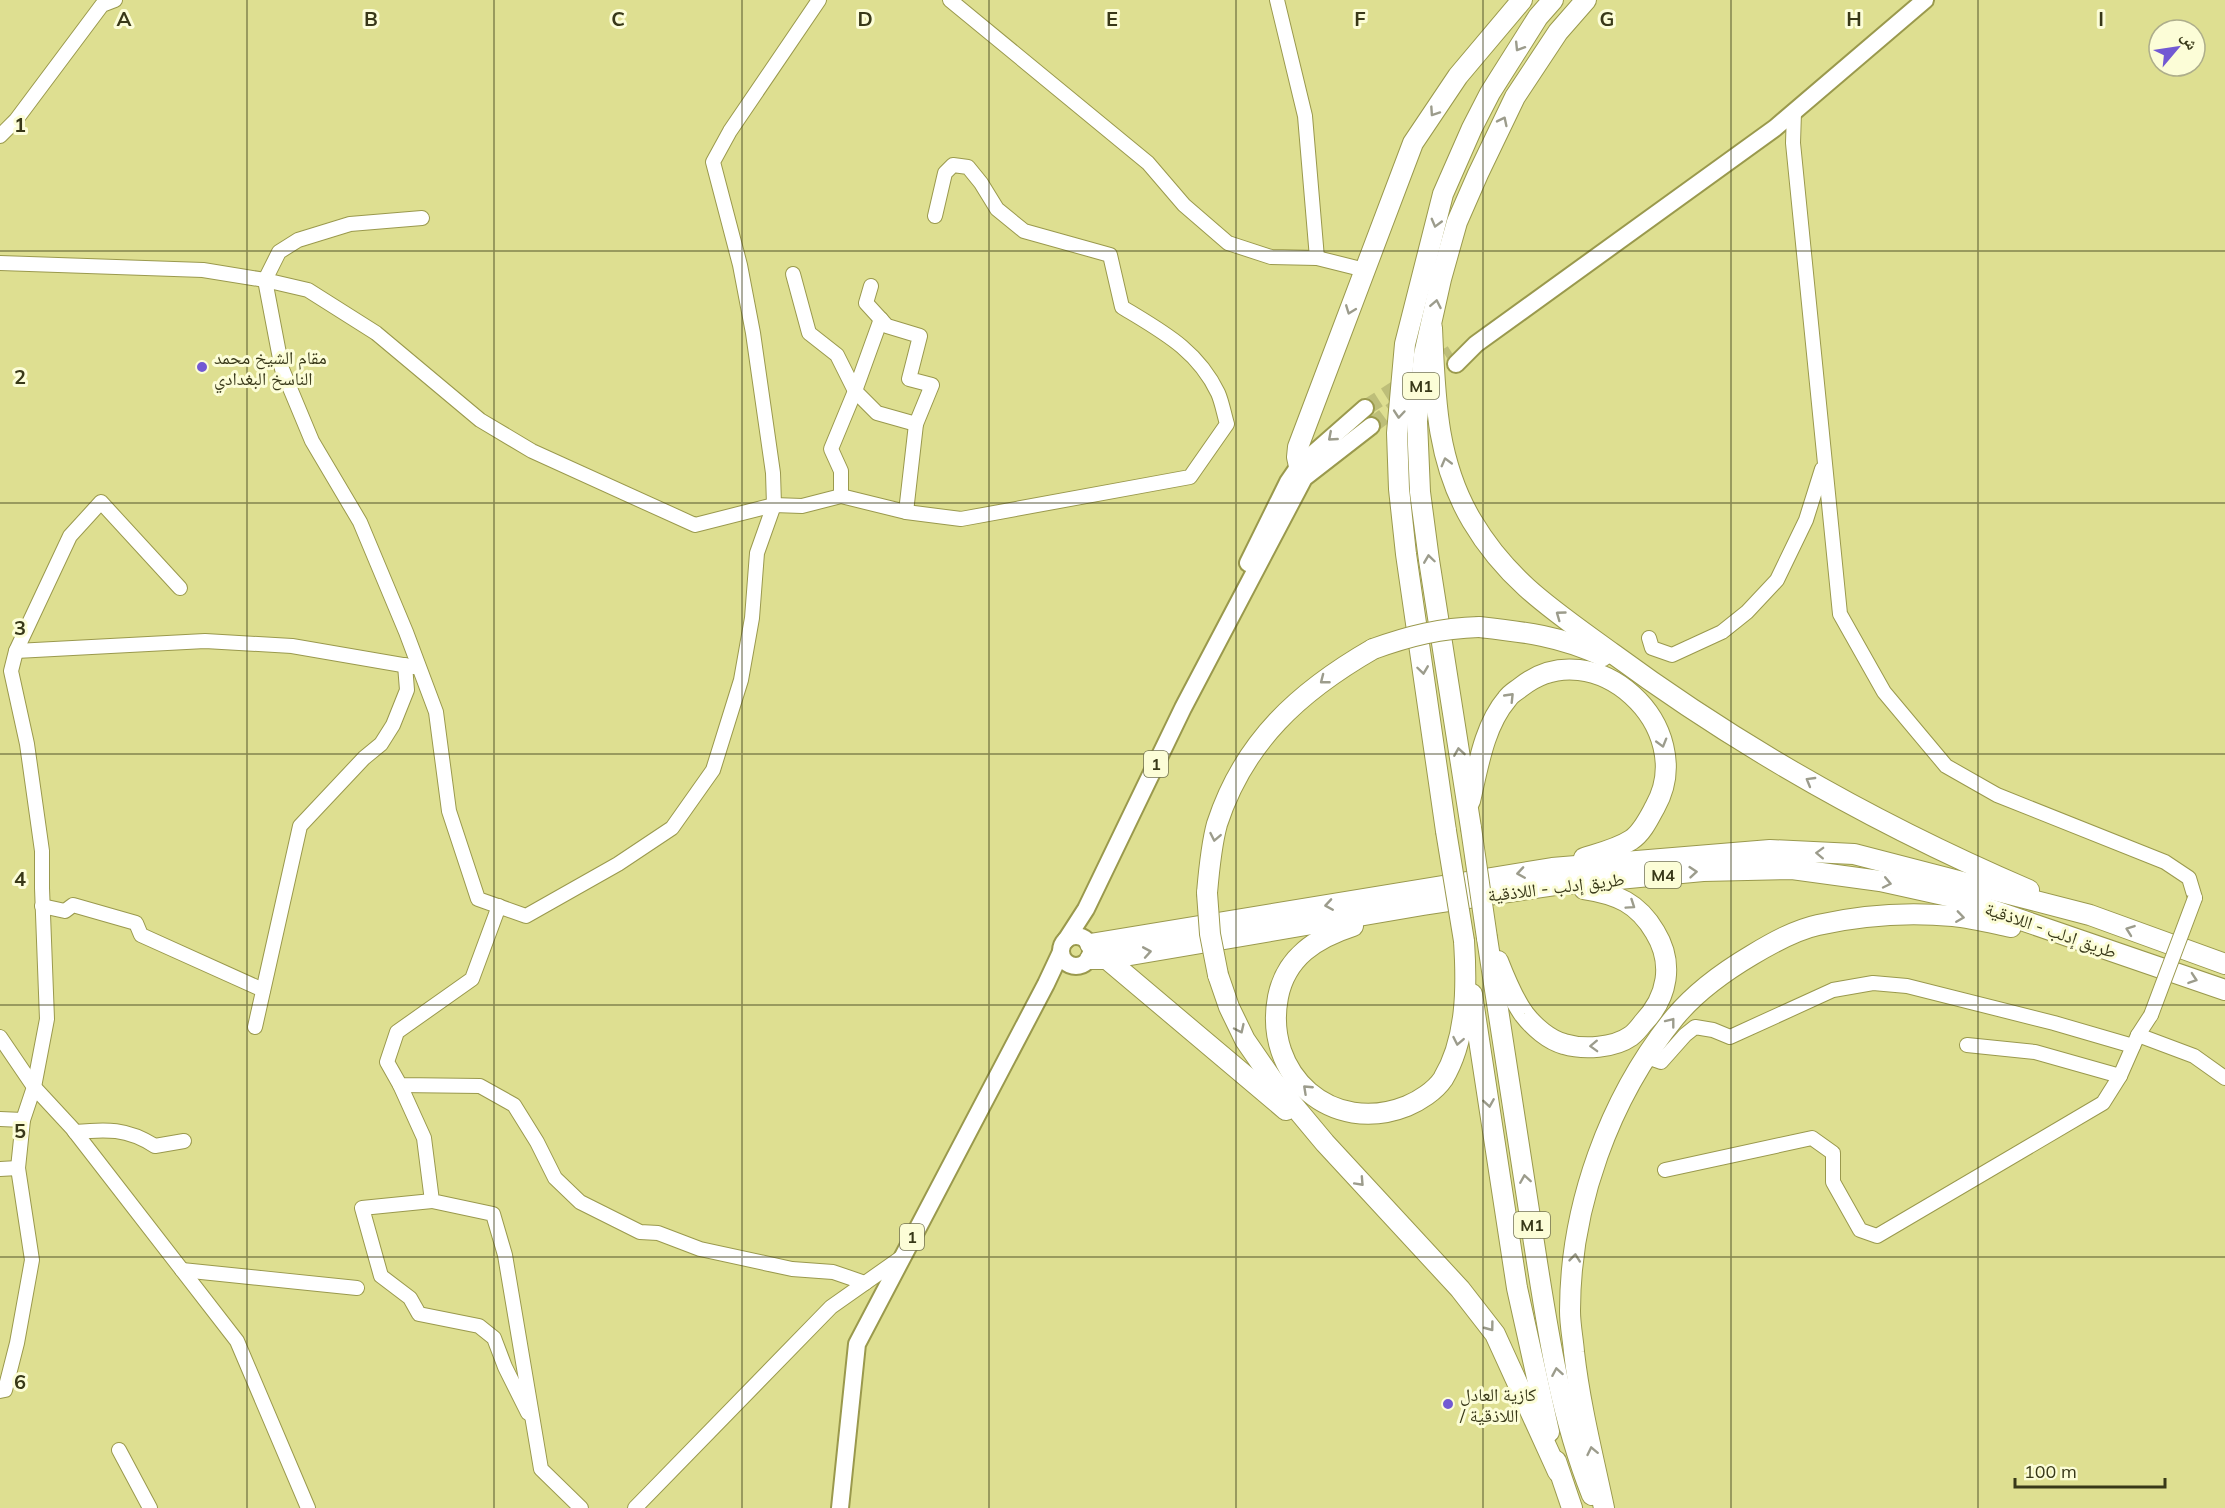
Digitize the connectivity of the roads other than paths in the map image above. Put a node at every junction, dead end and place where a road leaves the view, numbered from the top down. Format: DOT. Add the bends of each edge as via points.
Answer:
graph roads {
  1 [pos="819,0"];
  2 [pos="950,0"];
  3 [pos="1277,0"];
  4 [pos="1522,0"];
  5 [pos="1553,0"];
  6 [pos="1586,0"];
  7 [pos="1925,0"];
  8 [pos="105,2"];
  9 [pos="1794,112"];
  10 [pos="0,136"];
  11 [pos="935,216"];
  12 [pos="422,218"];
  13 [pos="1317,258"];
  14 [pos="0,263"];
  15 [pos="1365,270"];
  16 [pos="793,274"];
  17 [pos="265,280"];
  18 [pos="871,286"];
  19 [pos="881,319"];
  20 [pos="1432,328"];
  21 [pos="1454,358"];
  22 [pos="855,391"];
  23 [pos="1365,408"];
  24 [pos="916,424"];
  25 [pos="1371,426"];
  26 [pos="1824,461"];
  27 [pos="1302,472"];
  28 [pos="841,496"];
  29 [pos="774,505"];
  30 [pos="906,512"];
  31 [pos="180,588"];
  32 [pos="1649,638"];
  33 [pos="16,651"];
  34 [pos="412,667"];
  35 [pos="5,672"];
  36 [pos="1665,692"];
  37 [pos="1469,819"];
  38 [pos="1553,877"];
  39 [pos="1423,905"];
  40 [pos="42,906"];
  41 [pos="499,906"];
  42 [pos="1086,909"];
  43 [pos="2090,915"];
  44 [pos="1487,938"];
  45 [pos="1464,941"];
  46 [pos="2086,941"];
  47 [pos="1063,946"];
  48 [pos="1089,954"];
  49 [pos="2225,964"];
  50 [pos="1046,984"];
  51 [pos="263,990"];
  52 [pos="2225,990"];
  53 [pos="255,1027"];
  54 [pos="0,1037"];
  55 [pos="2135,1041"];
  56 [pos="1968,1045"];
  57 [pos="1647,1057"];
  58 [pos="2121,1076"];
  59 [pos="2225,1078"];
  60 [pos="400,1085"];
  61 [pos="34,1086"];
  62 [pos="0,1119"];
  63 [pos="23,1120"];
  64 [pos="75,1132"];
  65 [pos="184,1141"];
  66 [pos="1325,1143"];
  67 [pos="18,1168"];
  68 [pos="0,1169"];
  69 [pos="1665,1170"];
  70 [pos="432,1201"];
  71 [pos="902,1257"];
  72 [pos="182,1270"];
  73 [pos="865,1283"];
  74 [pos="357,1288"];
  75 [pos="0,1391"];
  76 [pos="534,1425"];
  77 [pos="119,1449"];
  78 [pos="1558,1472"];
  79 [pos="150,1508"];
  80 [pos="308,1508"];
  81 [pos="580,1508"];
  82 [pos="635,1508"];
  83 [pos="840,1508"];
  84 [pos="1572,1508"];
  85 [pos="1597,1508"];
  86 [pos="1604,1508"];
  1 -- 29 [label="street" via="729,131 714,162 753,333 773,472"];
  2 -- 13 [label="street" via="1148,163 1184,204 1228,243 1271,257"];
  3 -- 13 [label="street" via="1305,116"];
  4 -- 15 [label="highway, one-way" via="1458,76 1413,143"];
  5 -- 45 [label="highway, M1, one-way, bridge" via="1490,93 1443,194 1406,344 1397,433 1399,489"];
  20 -- 6 [label="highway, M1, one-way" via="1457,222 1478,174 1515,97 1558,32"];
  7 -- 9 [label="main road"];
  8 -- 10 [label="street"];
  9 -- 21 [label="main road"];
  9 -- 26 [label="street" via="1793,143"];
  11 -- 30 [label="street" via="945,173 953,165 968,167 997,209 1024,231 1110,255 1122,307 1182,345 1205,371 1218,394 1227,424 1190,477 961,519"];
  12 -- 17 [label="street" via="350,224 298,240 279,252"];
  13 -- 15 [label="street"];
  14 -- 17 [label="street" via="203,270"];
  15 -- 27 [label="highway, one-way" via="1298,447"];
  16 -- 22 [label="street" via="809,333 837,355"];
  17 -- 29 [label="street" via="308,290 376,333 480,420 532,451 695,525"];
  17 -- 34 [label="street" via="282,369 312,441 360,522"];
  18 -- 19 [label="street" via="866,303"];
  19 -- 22 [label="street"];
  19 -- 24 [label="street" via="887,326 920,336 909,379 932,385"];
  36 -- 20 [label="highway, one-way" via="1523,586 1498,560 1471,520 1446,466 1436,406"];
  37 -- 20 [label="highway, M1, one-way" via="1420,492 1417,421 1424,355"];
  22 -- 24 [label="street" via="877,413"];
  22 -- 28 [label="street" via="831,448 841,471"];
  23 -- 27 [label="main road, one-way"];
  24 -- 30 [label="street"];
  25 -- 27 [label="main road"];
  26 -- 32 [label="street" via="1806,520 1777,580 1748,612 1722,632 1672,655 1652,648"];
  26 -- 55 [label="street, bridge" via="1840,614 1884,692 1946,766 1997,795 2165,862 2189,878 2195,898 2151,1015"];
  27 -- 42 [label="main road, 1" via="1288,482 1233,594 1228,620"];
  28 -- 29 [label="street" via="802,506"];
  28 -- 30 [label="street"];
  29 -- 41 [label="street" via="758,553 741,680 713,770 672,828 618,864 526,916"];
  31 -- 33 [label="street" via="101,502 70,537"];
  33 -- 34 [label="street" via="205,641 292,646"];
  33 -- 35 [label="street"];
  34 -- 41 [label="street" via="436,712 449,811 478,899"];
  34 -- 51 [label="street" via="393,725 381,744 300,826"];
  35 -- 40 [label="street" via="27,744 42,850"];
  43 -- 36 [label="highway, one-way" via="1960,860 1828,792"];
  36 -- 66 [label="highway, one-way, bridge" via="1602,655 1571,642 1537,633 1454,627 1374,650 1336,671 1278,720 1253,751 1233,784 1217,825 1209,864 1209,934 1218,975 1245,1040"];
  37 -- 38 [label="highway, one-way" via="1482,752 1493,721 1507,698 1531,679 1554,671 1578,670 1606,678 1627,690 1645,706 1658,730 1666,775 1660,799 1634,839"];
  37 -- 44 [label="highway, M1, bridge"];
  38 -- 39 [label="highway, طريق إدلب - اللاذقية / M4"];
  43 -- 38 [label="highway, طريق إدلب - اللاذقية / M4, one-way" via="1854,854 1770,850"];
  38 -- 44 [label="highway, one-way" via="1626,901 1645,916 1660,940 1667,976 1662,999 1630,1036 1608,1046 1582,1047 1563,1044 1542,1032 1524,1014"];
  38 -- 46 [label="highway, طريق إدلب - اللاذقية / M4, one-way" via="1792,869 1880,881 1957,898"];
  38 -- 48 [label="highway, طريق إدلب - اللاذقية / M4, one-way"];
  45 -- 39 [label="highway, one-way" via="1462,1020 1456,1053 1441,1081 1418,1101 1390,1113 1362,1114 1335,1108 1310,1094 1291,1074 1278,1048 1274,1017 1280,986 1297,958 1321,938"];
  48 -- 39 [label="highway, طريق إدلب - اللاذقية / M4, one-way"];
  40 -- 51 [label="street" via="65,912 73,905 136,923 141,935"];
  40 -- 61 [label="street" via="47,1019"];
  41 -- 60 [label="street" via="472,979 397,1032 387,1062"];
  42 -- 47 [label="main road, 1"];
  42 -- 48 [label="main road, 1"];
  49 -- 43 [label="highway, طريق إدلب - اللاذقية / M4, one-way"];
  85 -- 44 [label="highway, M1, one-way" via="1560,1394"];
  45 -- 78 [label="highway, M1, one-way" via="1517,1288"];
  46 -- 52 [label="highway, طريق إدلب - اللاذقية / M4, one-way"];
  57 -- 46 [label="highway, one-way" via="1676,1016 1705,988 1774,942 1816,925 1899,914 1955,916"];
  47 -- 48 [label="main road" via="1076,936"];
  47 -- 48 [label="main road" via="1066,963"];
  47 -- 50 [label="main road, 1"];
  48 -- 50 [label="main road"];
  48 -- 66 [label="highway"];
  50 -- 71 [label="main road, 1"];
  51 -- 53 [label="street"];
  54 -- 61 [label="street"];
  55 -- 57 [label="street" via="1907,986 1872,983 1833,990 1730,1037 1695,1027 1661,1062"];
  55 -- 58 [label="street"];
  55 -- 59 [label="street" via="2194,1056"];
  56 -- 58 [label="street" via="2036,1052"];
  86 -- 57 [label="highway, one-way" via="1578,1388 1570,1312 1574,1255 1594,1164 1611,1122"];
  58 -- 69 [label="street" via="2103,1103 1877,1236 1860,1230 1833,1182 1833,1153 1812,1138"];
  60 -- 70 [label="street" via="424,1138"];
  60 -- 73 [label="street" via="480,1086 514,1105 555,1178 580,1202 639,1232 658,1233 700,1249 792,1269 833,1272"];
  61 -- 63 [label="street"];
  61 -- 64 [label="street"];
  62 -- 63 [label="street"];
  63 -- 67 [label="street"];
  64 -- 65 [label="street" via="108,1129 141,1137 155,1146"];
  64 -- 72 [label="street"];
  66 -- 78 [label="highway, one-way" via="1460,1289 1495,1334"];
  67 -- 68 [label="street"];
  67 -- 75 [label="street" via="32,1260 17,1343 5,1390"];
  70 -- 76 [label="street" via="493,1214 505,1255"];
  70 -- 76 [label="street" via="362,1208 381,1276 410,1298 419,1314 479,1326 494,1338"];
  71 -- 73 [label="street"];
  71 -- 83 [label="main road, 1" via="857,1344"];
  72 -- 74 [label="street"];
  72 -- 80 [label="street" via="237,1341"];
  73 -- 82 [label="street" via="831,1307"];
  76 -- 81 [label="street" via="541,1469"];
  77 -- 79 [label="street"];
  78 -- 84 [label="highway, M1"];
}
